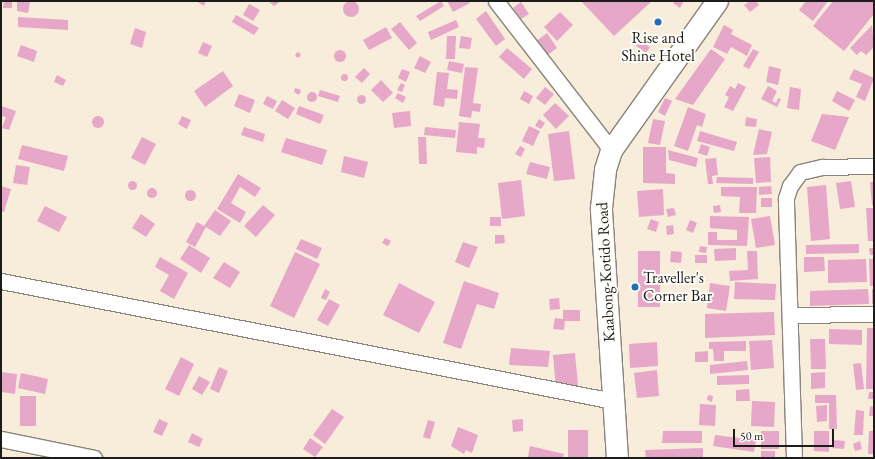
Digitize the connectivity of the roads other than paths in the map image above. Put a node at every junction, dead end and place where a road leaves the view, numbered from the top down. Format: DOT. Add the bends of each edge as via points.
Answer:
graph roads {
  1 [pos="496,1"];
  2 [pos="717,1"];
  3 [pos="611,150"];
  4 [pos="874,166"];
  5 [pos="1,281"];
  6 [pos="874,314"];
  7 [pos="790,315"];
  8 [pos="614,401"];
  9 [pos="1,439"];
  10 [pos="94,458"];
  11 [pos="617,458"];
  12 [pos="794,458"];
  1 -- 3 [label="street"];
  2 -- 3 [label="main road, Kaabong-Kotido Road"];
  3 -- 8 [label="main road, Kaabong-Kotido Road" via="601,208"];
  4 -- 7 [label="street" via="822,167 800,172 790,186 786,198"];
  5 -- 8 [label="street"];
  6 -- 7 [label="street"];
  7 -- 12 [label="street"];
  8 -- 11 [label="main road, Kaabong-Kotido Road"];
  9 -- 10 [label="street"];
}
